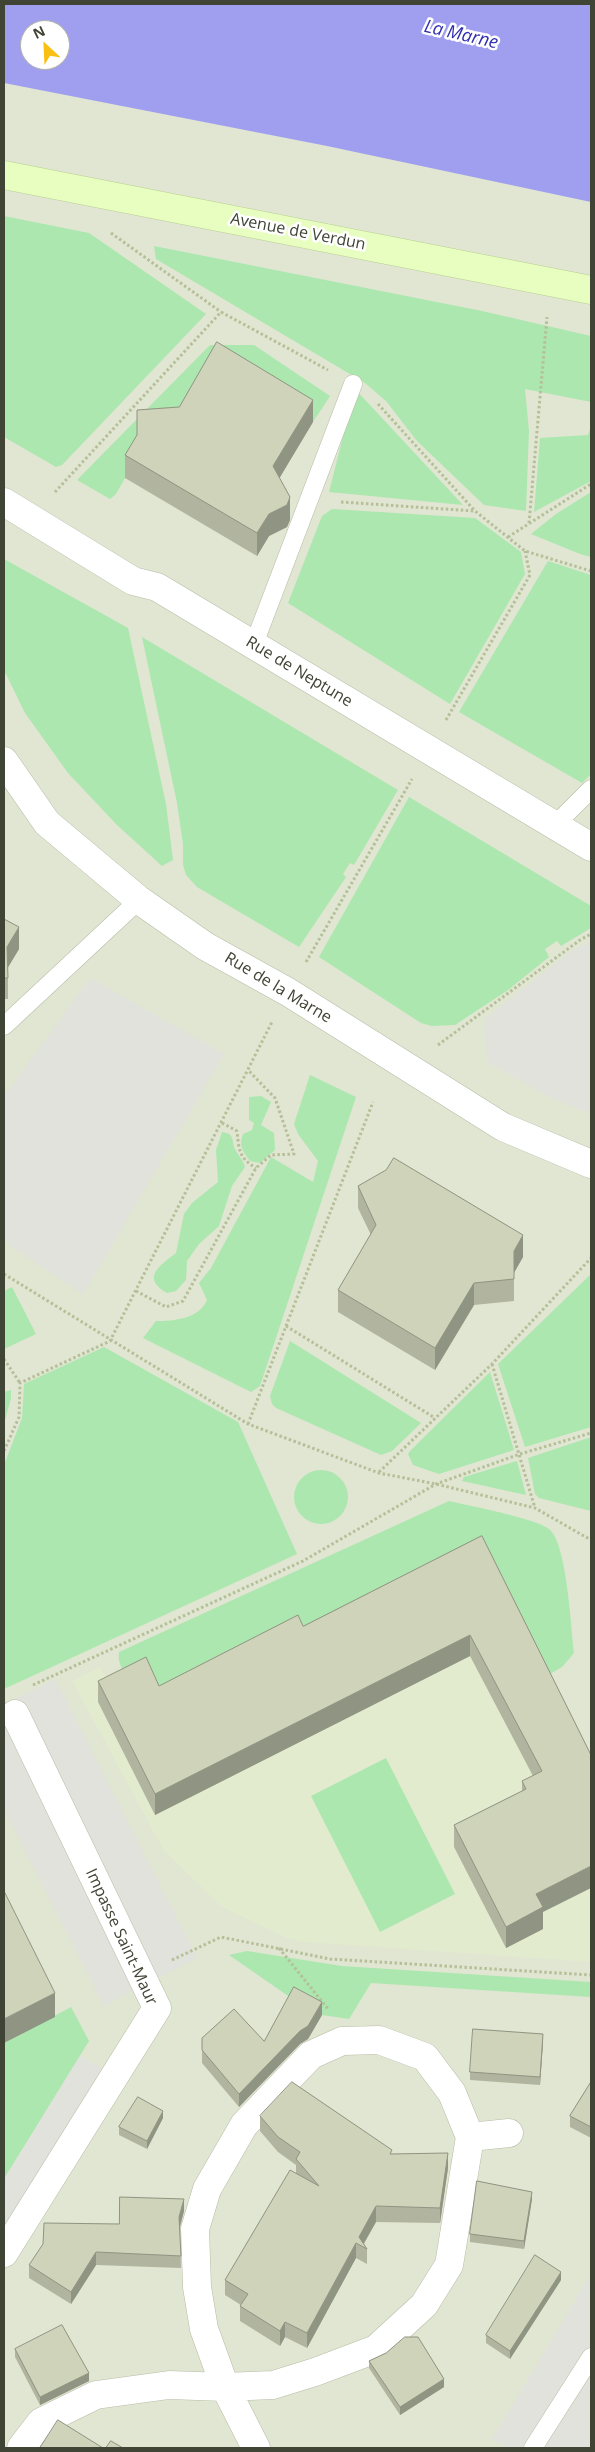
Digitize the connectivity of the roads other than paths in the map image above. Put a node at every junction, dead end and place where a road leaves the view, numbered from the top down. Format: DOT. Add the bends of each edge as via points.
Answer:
graph roads {
  1 [pos="4,175"];
  2 [pos="591,290"];
  3 [pos="353,384"];
  4 [pos="4,502"];
  5 [pos="254,644"];
  6 [pos="4,760"];
  7 [pos="591,789"];
  8 [pos="556,824"];
  9 [pos="591,847"];
  10 [pos="139,900"];
  11 [pos="4,1026"];
  12 [pos="591,1164"];
  13 [pos="15,1714"];
  14 [pos="509,2133"];
  15 [pos="470,2137"];
  16 [pos="4,2253"];
  17 [pos="591,2357"];
  18 [pos="226,2387"];
  19 [pos="21,2448"];
  20 [pos="256,2448"];
  21 [pos="533,2448"];
  1 -- 2 [label="street, Avenue de Verdun"];
  3 -- 5 [label="lane"];
  4 -- 5 [label="street, Rue de Neptune" via="133,581 157,588"];
  5 -- 8 [label="street, Rue de Neptune"];
  6 -- 10 [label="street, Rue de la Marne" via="47,823"];
  7 -- 8 [label="lane"];
  8 -- 9 [label="street, Rue de Neptune"];
  10 -- 11 [label="lane"];
  10 -- 12 [label="street, Rue de la Marne" via="206,946 288,992 504,1127"];
  13 -- 16 [label="street, Impasse Saint-Maur" via="157,2008"];
  14 -- 15 [label="street"];
  15 -- 18 [label="street" via="449,2265 424,2305 376,2349 273,2385"];
  15 -- 18 [label="street" via="452,2093 425,2057 379,2040 342,2041 311,2055 244,2125 207,2190 195,2229 197,2287 204,2329"];
  17 -- 21 [label="lane"];
  18 -- 19 [label="street" via="169,2385 96,2395 41,2422"];
  18 -- 20 [label="street"];
}
